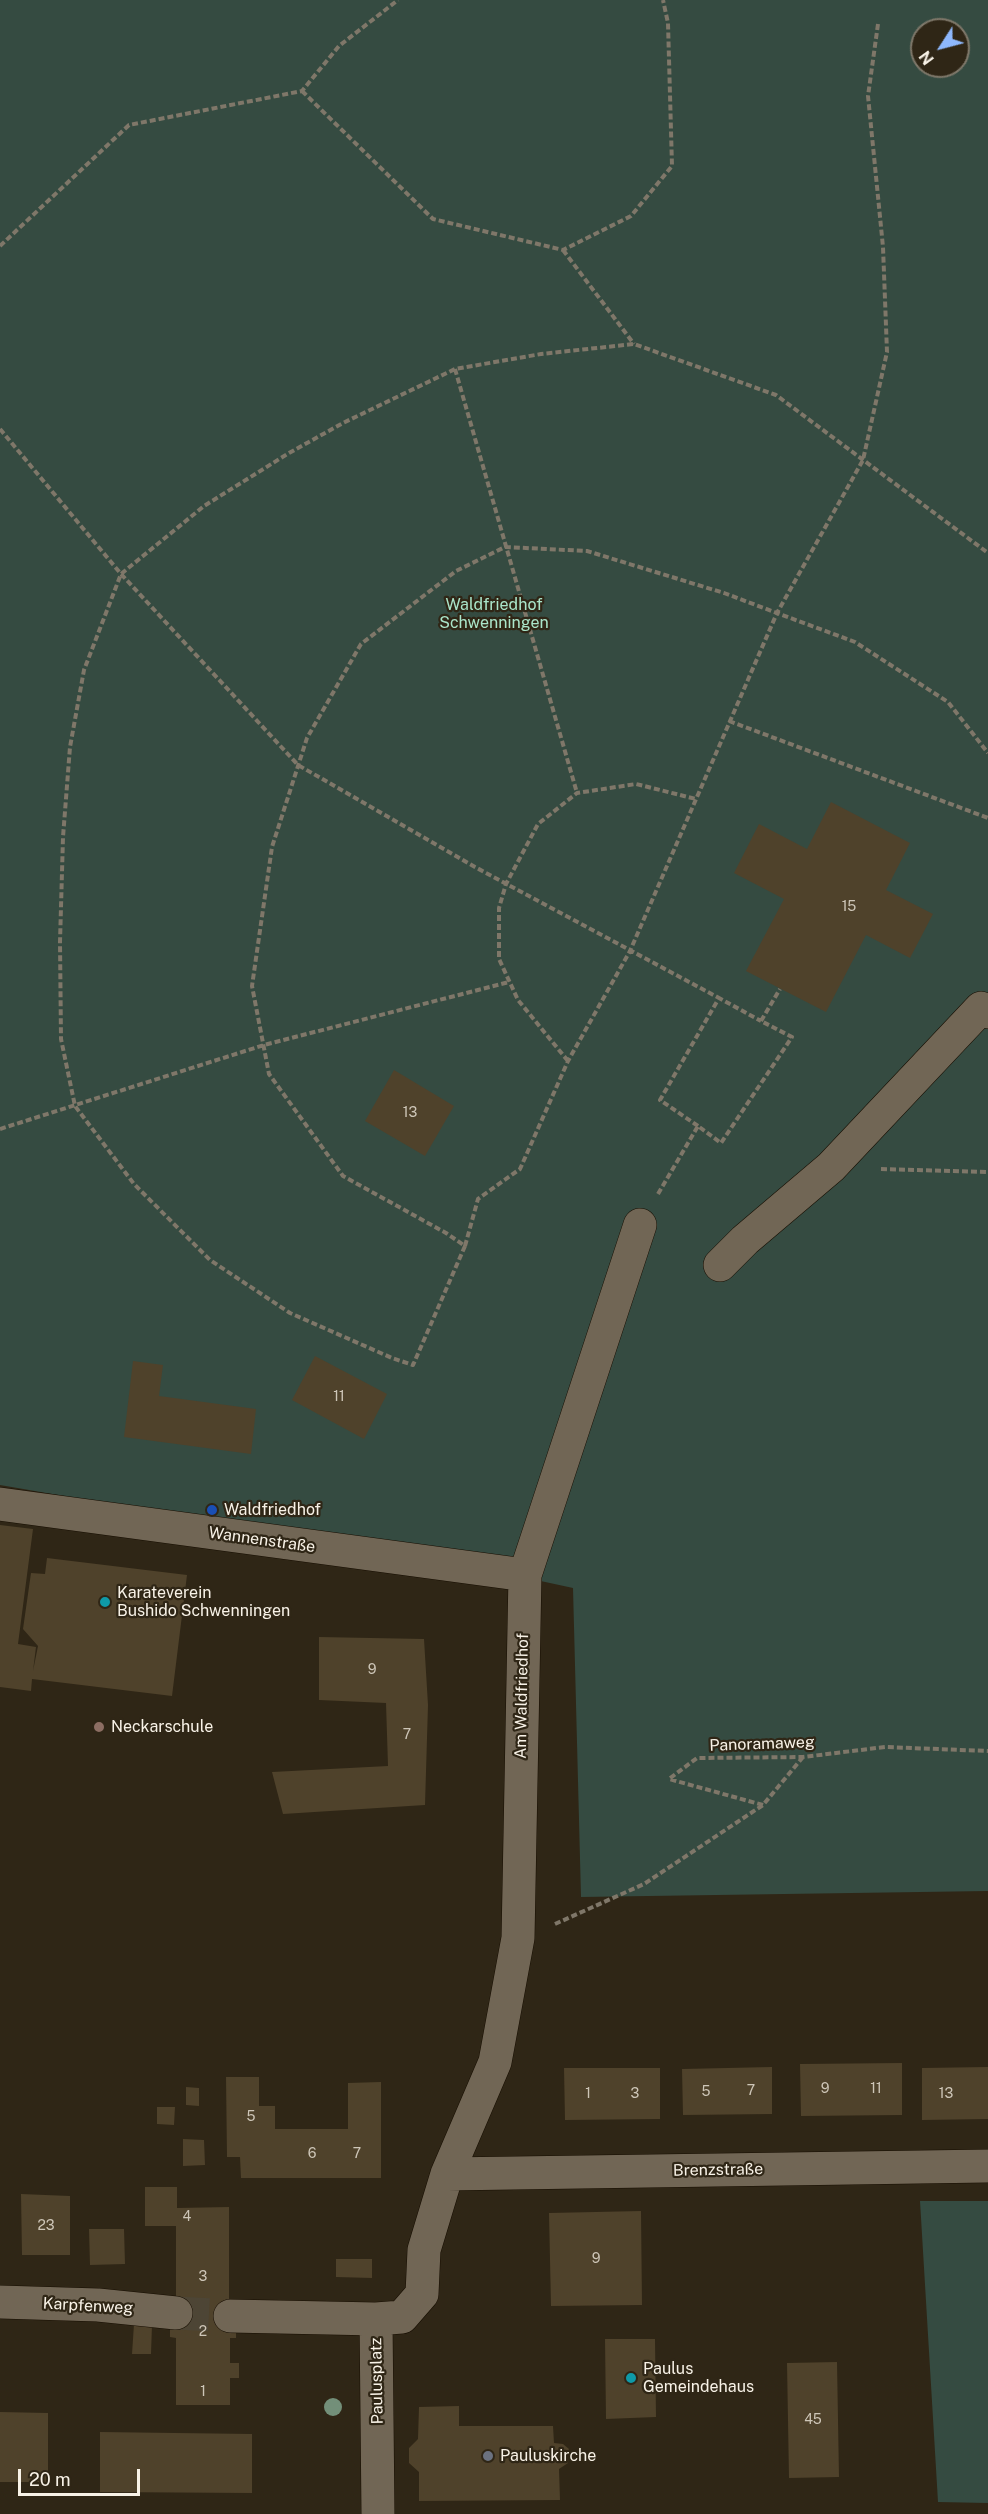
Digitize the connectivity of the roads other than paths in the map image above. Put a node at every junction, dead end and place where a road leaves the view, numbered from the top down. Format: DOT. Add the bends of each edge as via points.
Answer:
graph roads {
  1 [pos="988,1012"];
  2 [pos="640,1225"];
  3 [pos="720,1265"];
  4 [pos="0,1504"];
  5 [pos="525,1575"];
  6 [pos="988,2166"];
  7 [pos="447,2174"];
  8 [pos="0,2302"];
  9 [pos="176,2313"];
  10 [pos="230,2316"];
  11 [pos="376,2319"];
  12 [pos="378,2514"];
  1 -- 3 [label="street" via="981,1008 831,1167"];
  2 -- 5 [label="street, Am Waldfriedhof"];
  4 -- 5 [label="street, Wannenstraße"];
  5 -- 7 [label="street, Am Waldfriedhof" via="518,1938 495,2062"];
  6 -- 7 [label="street, Brenzstraße"];
  7 -- 11 [label="street, Paulusplatz" via="424,2250 422,2294 402,2317"];
  8 -- 9 [label="street, Karpfenweg" via="98,2305"];
  10 -- 11 [label="street"];
  11 -- 12 [label="street, Paulusplatz"];
}
